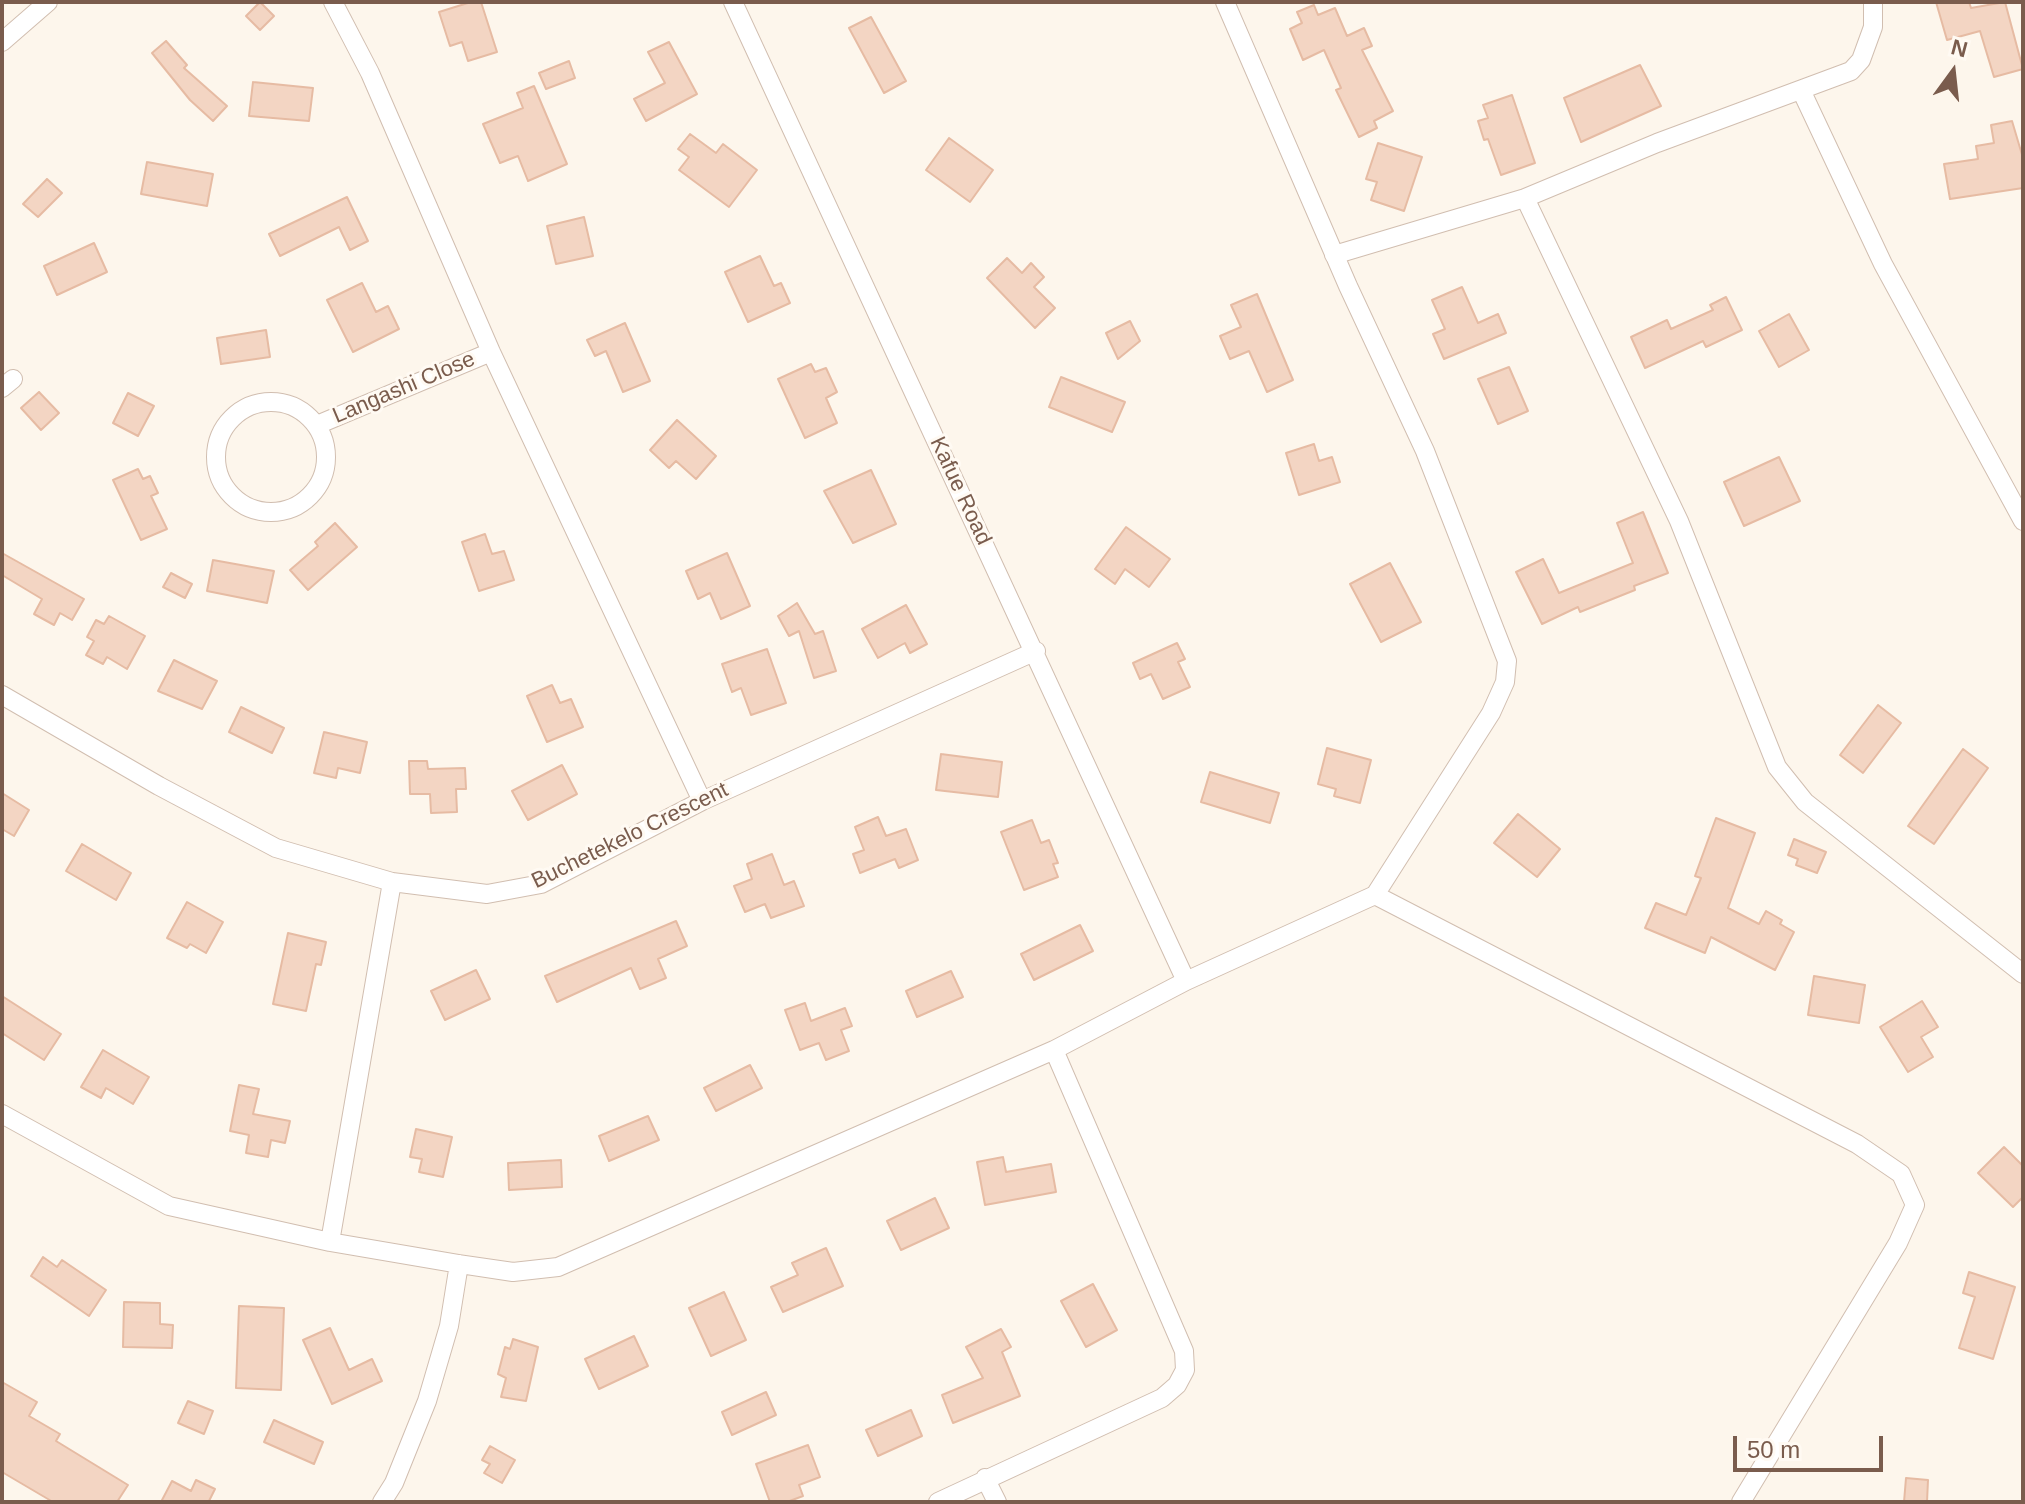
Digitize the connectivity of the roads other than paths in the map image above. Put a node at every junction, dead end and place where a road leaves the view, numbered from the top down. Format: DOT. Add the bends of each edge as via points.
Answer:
graph roads {
  1 [pos="48,2"];
  2 [pos="333,2"];
  3 [pos="733,2"];
  4 [pos="1225,2"];
  5 [pos="1873,2"];
  6 [pos="2,42"];
  7 [pos="1801,90"];
  8 [pos="1525,198"];
  9 [pos="1334,255"];
  10 [pos="491,352"];
  11 [pos="317,425"];
  12 [pos="2023,521"];
  13 [pos="1036,651"];
  14 [pos="2,695"];
  15 [pos="702,801"];
  16 [pos="392,882"];
  17 [pos="1375,895"];
  18 [pos="2023,974"];
  19 [pos="1186,981"];
  20 [pos="1054,1050"];
  21 [pos="2,1114"];
  22 [pos="330,1242"];
  23 [pos="459,1264"];
  24 [pos="985,1478"];
  25 [pos="382,1502"];
  26 [pos="938,1502"];
  27 [pos="997,1502"];
  28 [pos="1741,1502"];
  1 -- 6 [label="street"];
  2 -- 10 [label="street" via="418,179"];
  3 -- 13 [label="street, Kafue Road"];
  4 -- 9 [label="street"];
  5 -- 7 [label="street" via="1873,27 1861,60 1851,71"];
  7 -- 8 [label="street"];
  7 -- 12 [label="street" via="1883,264"];
  8 -- 9 [label="street"];
  8 -- 18 [label="street" via="1679,521 1777,767 1805,802"];
  9 -- 17 [label="street" via="1425,451 1507,661 1505,682 1491,713"];
  10 -- 11 [label="street, Langashi Close"];
  10 -- 15 [label="street"];
  11 -- 11 [label="street, Langashi Close" via="326,448 325,472 313,494 292,508 268,512 244,505 226,488 216,466 217,441 229,419 250,405 274,401 298,408"];
  13 -- 15 [label="street, Buchetekelo Crescent"];
  13 -- 19 [label="street, Kafue Road"];
  14 -- 16 [label="street, Buchetekelo Crescent" via="276,848"];
  15 -- 16 [label="street, Buchetekelo Crescent" via="541,884 487,894"];
  16 -- 22 [label="street"];
  17 -- 19 [label="street"];
  17 -- 28 [label="street" via="1857,1144 1901,1174 1915,1205 1898,1243"];
  19 -- 20 [label="street"];
  20 -- 23 [label="street" via="558,1267 513,1272"];
  20 -- 24 [label="street" via="1184,1351 1185,1370 1162,1398"];
  21 -- 22 [label="street" via="153,1200"];
  22 -- 23 [label="street"];
  23 -- 25 [label="street" via="449,1326 427,1401"];
  24 -- 26 [label="street"];
  24 -- 27 [label="street"];
}
